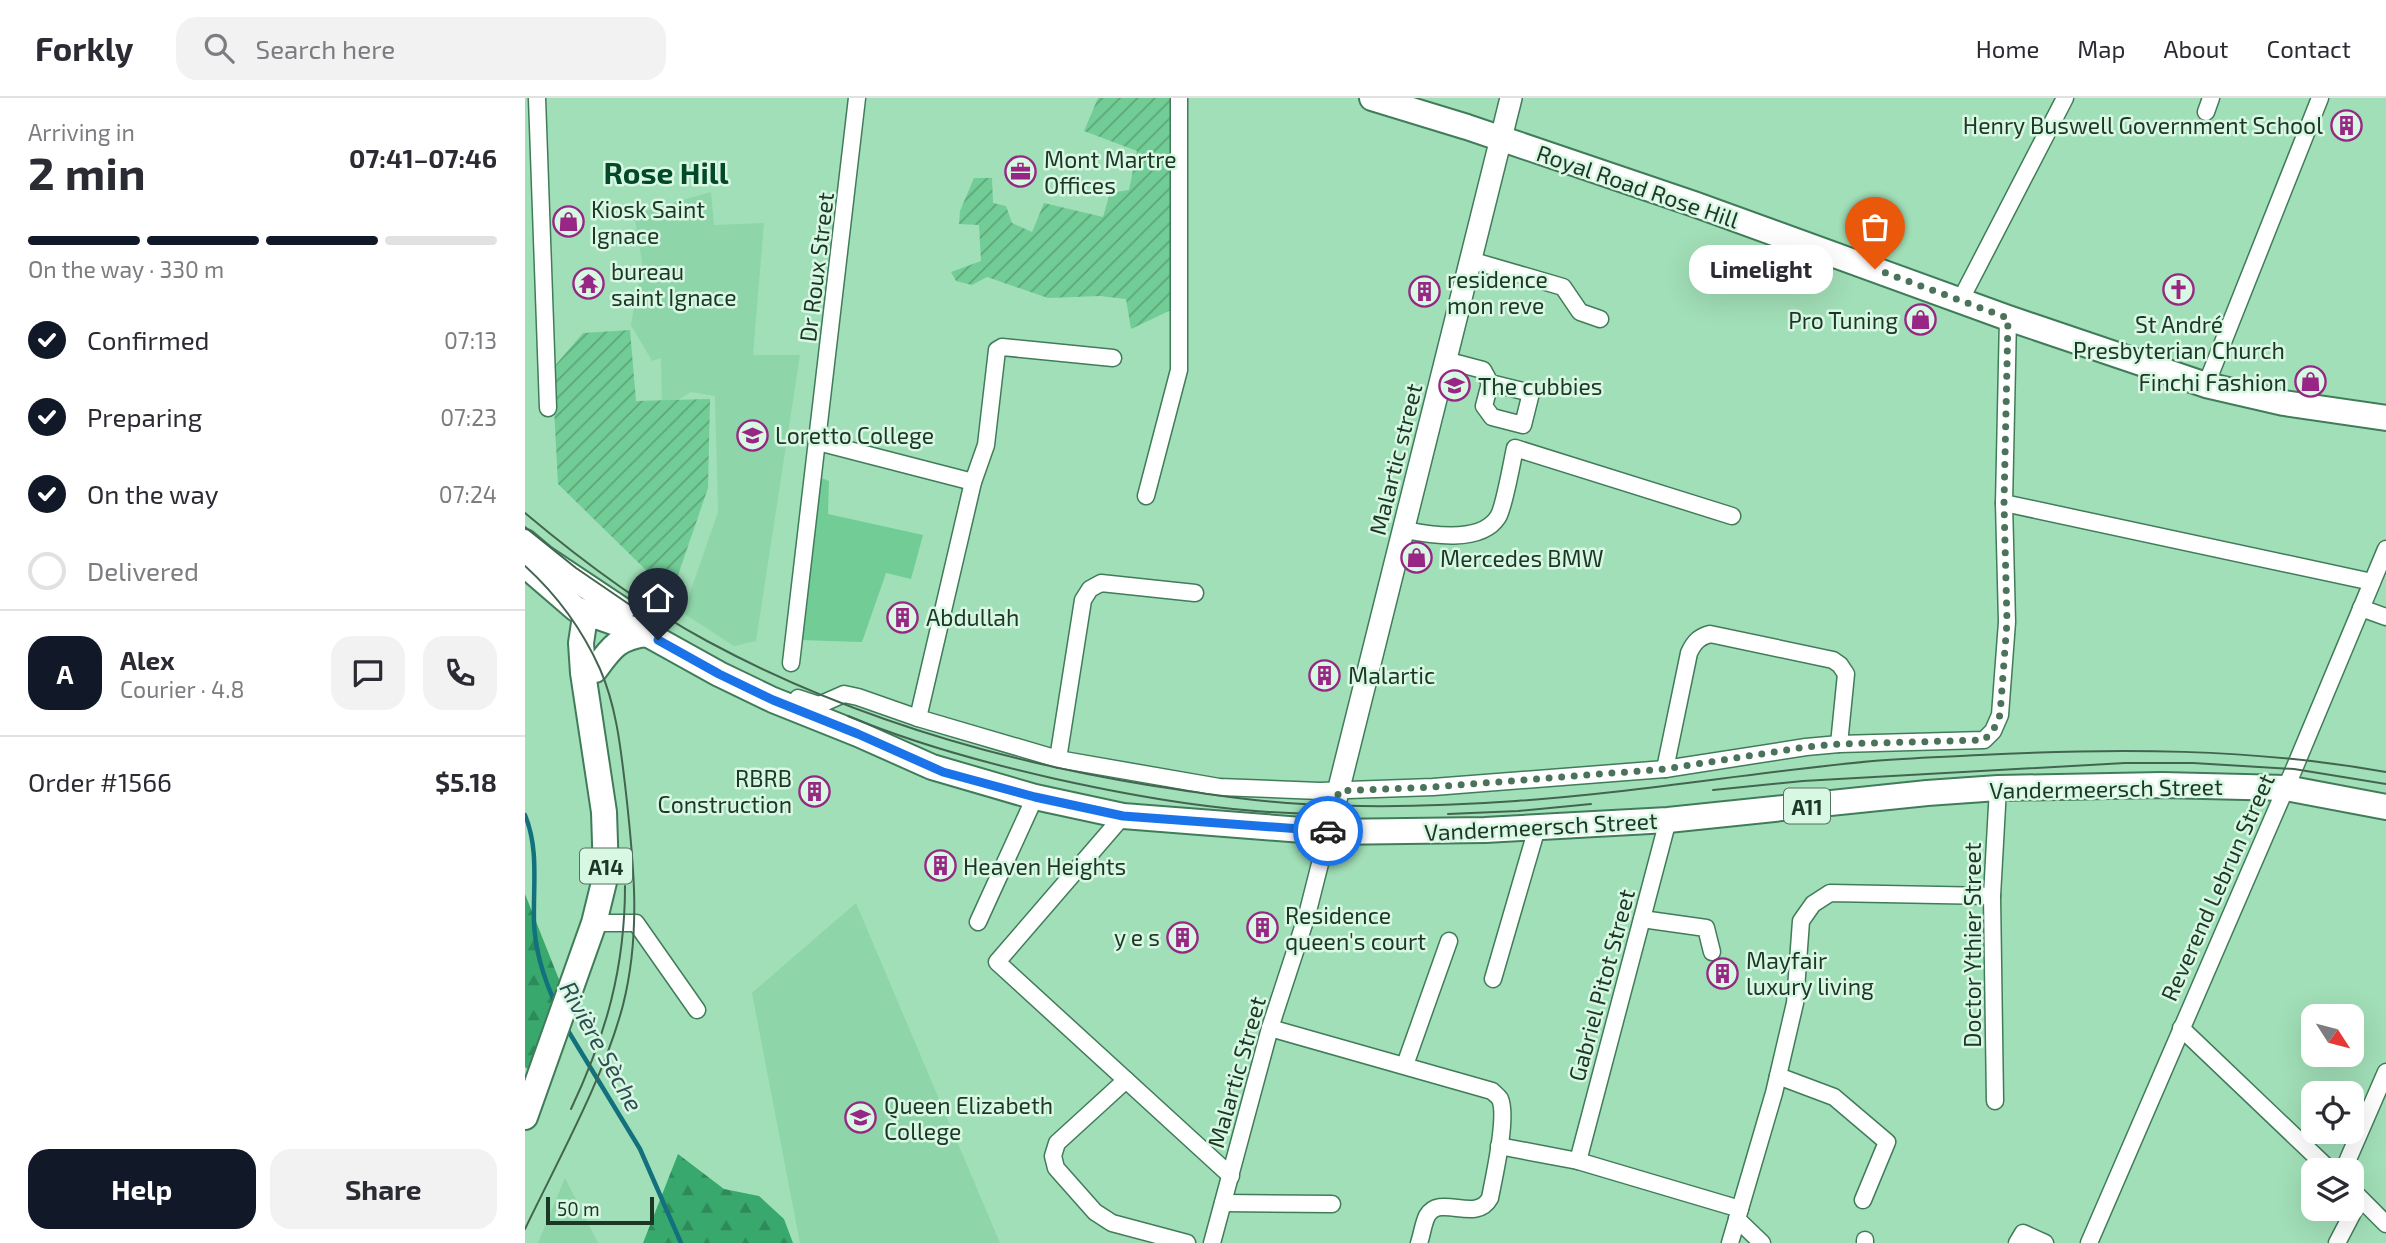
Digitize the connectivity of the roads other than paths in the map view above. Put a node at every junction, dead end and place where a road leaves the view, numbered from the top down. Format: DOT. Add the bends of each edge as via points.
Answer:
graph roads {
  1 [pos="537,98"];
  2 [pos="857,98"];
  3 [pos="1179,98"];
  4 [pos="1372,98"];
  5 [pos="1511,98"];
  6 [pos="2065,98"];
  7 [pos="2321,98"];
  8 [pos="1502,139"];
  9 [pos="1470,260"];
  10 [pos="1960,301"];
  11 [pos="2008,318"];
  12 [pos="1601,319"];
  13 [pos="1113,358"];
  14 [pos="1445,360"];
  15 [pos="1490,383"];
  16 [pos="2206,385"];
  17 [pos="548,408"];
  18 [pos="2386,418"];
  19 [pos="1523,425"];
  20 [pos="818,442"];
  21 [pos="1515,448"];
  22 [pos="974,482"];
  23 [pos="1146,496"];
  24 [pos="2004,503"];
  25 [pos="1732,516"];
  26 [pos="1405,530"];
  27 [pos="525,542"];
  28 [pos="2386,549"];
  29 [pos="535,562"];
  30 [pos="2372,582"];
  31 [pos="551,587"];
  32 [pos="1195,593"];
  33 [pos="2361,608"];
  34 [pos="602,613"];
  35 [pos="2386,617"];
  36 [pos="647,634"];
  37 [pos="791,663"];
  38 [pos="589,667"];
  39 [pos="719,674"];
  40 [pos="773,700"];
  41 [pos="918,718"];
  42 [pos="1839,744"];
  43 [pos="1058,760"];
  44 [pos="1665,769"];
  45 [pos="2286,788"];
  46 [pos="1998,789"];
  47 [pos="1339,791"];
  48 [pos="1035,797"];
  49 [pos="2386,807"];
  50 [pos="1123,816"];
  51 [pos="1668,820"];
  52 [pos="1537,828"];
  53 [pos="1328,832"];
  54 [pos="1992,896"];
  55 [pos="1642,919"];
  56 [pos="978,922"];
  57 [pos="594,923"];
  58 [pos="1449,941"];
  59 [pos="1712,952"];
  60 [pos="1493,979"];
  61 [pos="697,1010"];
  62 [pos="1270,1028"];
  63 [pos="2181,1028"];
  64 [pos="1405,1065"];
  65 [pos="2386,1072"];
  66 [pos="1779,1076"];
  67 [pos="1126,1080"];
  68 [pos="1995,1101"];
  69 [pos="525,1117"];
  70 [pos="1499,1146"];
  71 [pos="2317,1158"];
  72 [pos="2349,1158"];
  73 [pos="1578,1161"];
  74 [pos="1231,1176"];
  75 [pos="1863,1200"];
  76 [pos="2364,1202"];
  77 [pos="1223,1203"];
  78 [pos="1332,1204"];
  79 [pos="1739,1214"];
  80 [pos="2346,1221"];
  81 [pos="2386,1224"];
  82 [pos="1187,1243"];
  83 [pos="1212,1243"];
  84 [pos="1419,1243"];
  85 [pos="1730,1243"];
  86 [pos="1762,1243"];
  87 [pos="2017,1243"];
  88 [pos="2045,1243"];
  89 [pos="2089,1243"];
  90 [pos="2337,1243"];
  1 -- 17 [label="street"];
  2 -- 20 [label="street, Dr Roux Street"];
  3 -- 23 [label="street" via="1179,370"];
  4 -- 8 [label="main road, Royal Road Rose Hill"];
  5 -- 8 [label="street, Malartic street"];
  6 -- 10 [label="street"];
  7 -- 16 [label="street"];
  8 -- 9 [label="street, Malartic street"];
  8 -- 10 [label="main road, Royal Road Rose Hill"];
  9 -- 12 [label="street" via="1563,287 1580,312"];
  9 -- 14 [label="street, Malartic street"];
  10 -- 11 [label="main road, Royal Road Rose Hill"];
  11 -- 16 [label="main road, Royal Road Rose Hill"];
  11 -- 24 [label="street"];
  13 -- 22 [label="street" via="999,348 986,445"];
  14 -- 15 [label="street" via="1483,370"];
  14 -- 26 [label="street, Malartic street"];
  15 -- 19 [label="street" via="1484,406 1492,417"];
  15 -- 19 [label="street" via="1531,393"];
  16 -- 18 [label="main road, Royal Road Rose Hill" via="2284,403"];
  19 -- 21 [label="street"];
  20 -- 22 [label="street"];
  20 -- 37 [label="street, Dr Roux Street"];
  21 -- 25 [label="street"];
  21 -- 26 [label="street" via="1498,517 1484,528 1440,536"];
  22 -- 41 [label="street"];
  24 -- 30 [label="street"];
  24 -- 42 [label="street" via="2007,622 2000,715 1993,731 1984,740"];
  26 -- 47 [label="street, Malartic street"];
  27 -- 29 [label="main road, Vandermeersch Street / A11"];
  28 -- 30 [label="street, Reverend Lebrun Street"];
  29 -- 31 [label="main road, Vandermeersch Street / A11"];
  29 -- 34 [label="main road, Vandermeersch Street / A11"];
  30 -- 33 [label="street, Reverend Lebrun Street"];
  31 -- 34 [label="main road, Vandermeersch Street / A11" via="576,609"];
  31 -- 38 [label="main road" via="572,642"];
  32 -- 43 [label="street" via="1101,583 1090,589 1083,600"];
  33 -- 35 [label="street"];
  33 -- 45 [label="street, Reverend Lebrun Street"];
  34 -- 36 [label="main road, Vandermeersch Street / A11"];
  34 -- 38 [label="main road, A14"];
  34 -- 39 [label="main road, Vandermeersch Street / A11" via="652,626"];
  36 -- 38 [label="main road" via="615,644"];
  36 -- 39 [label="main road, Vandermeersch Street / A11"];
  38 -- 57 [label="main road, A14" via="606,874"];
  39 -- 40 [label="main road, Vandermeersch Street / A11"];
  40 -- 41 [label="street" via="795,697 819,705 844,694"];
  40 -- 48 [label="main road, Vandermeersch Street / A11" via="932,767"];
  41 -- 43 [label="street"];
  42 -- 44 [label="street"];
  42 -- 44 [label="street" via="1846,674 1840,665 1710,634 1700,637 1689,653"];
  43 -- 47 [label="street" via="1219,787"];
  44 -- 47 [label="street"];
  45 -- 46 [label="main road, Vandermeersch Street / A11"];
  45 -- 49 [label="main road, Vandermeersch Street / A11"];
  45 -- 63 [label="street, Reverend Lebrun Street"];
  46 -- 51 [label="main road, Vandermeersch Street / A11"];
  46 -- 54 [label="street, Doctor Ythier Street"];
  47 -- 53 [label="street, Malartic street"];
  48 -- 50 [label="main road, Vandermeersch Street / A11"];
  48 -- 56 [label="street"];
  50 -- 53 [label="main road, Vandermeersch Street / A11"];
  50 -- 67 [label="street" via="997,962"];
  51 -- 52 [label="main road, Vandermeersch Street / A11"];
  51 -- 55 [label="street, Gabriel Pitot Street"];
  52 -- 53 [label="main road, Vandermeersch Street / A11"];
  52 -- 60 [label="street"];
  53 -- 62 [label="street, Malartic Street"];
  54 -- 66 [label="street" via="1830,893 1813,904 1801,921 1795,1003"];
  54 -- 68 [label="street, Doctor Ythier Street"];
  55 -- 59 [label="street" via="1706,929"];
  55 -- 73 [label="street, Gabriel Pitot Street"];
  57 -- 61 [label="street" via="636,923"];
  57 -- 69 [label="main road, A14"];
  58 -- 64 [label="street"];
  62 -- 64 [label="street"];
  62 -- 74 [label="street, Malartic Street"];
  63 -- 71 [label="street"];
  63 -- 89 [label="street, Reverend Lebrun Street"];
  64 -- 70 [label="street" via="1499,1097"];
  65 -- 72 [label="street"];
  66 -- 75 [label="street" via="1834,1097 1887,1142"];
  66 -- 79 [label="street"];
  67 -- 74 [label="street"];
  67 -- 82 [label="street" via="1057,1143 1056,1168 1095,1212 1112,1223"];
  70 -- 73 [label="street"];
  70 -- 84 [label="street" via="1487,1205 1480,1210 1433,1210"];
  73 -- 79 [label="street"];
  74 -- 77 [label="street, Malartic Street"];
  76 -- 81 [label="street"];
  77 -- 78 [label="street"];
  77 -- 83 [label="street, Malartic Street"];
  79 -- 85 [label="street"];
  79 -- 86 [label="street"];
  80 -- 90 [label="street"];
  87 -- 88 [label="street" via="2023,1233"];
}
